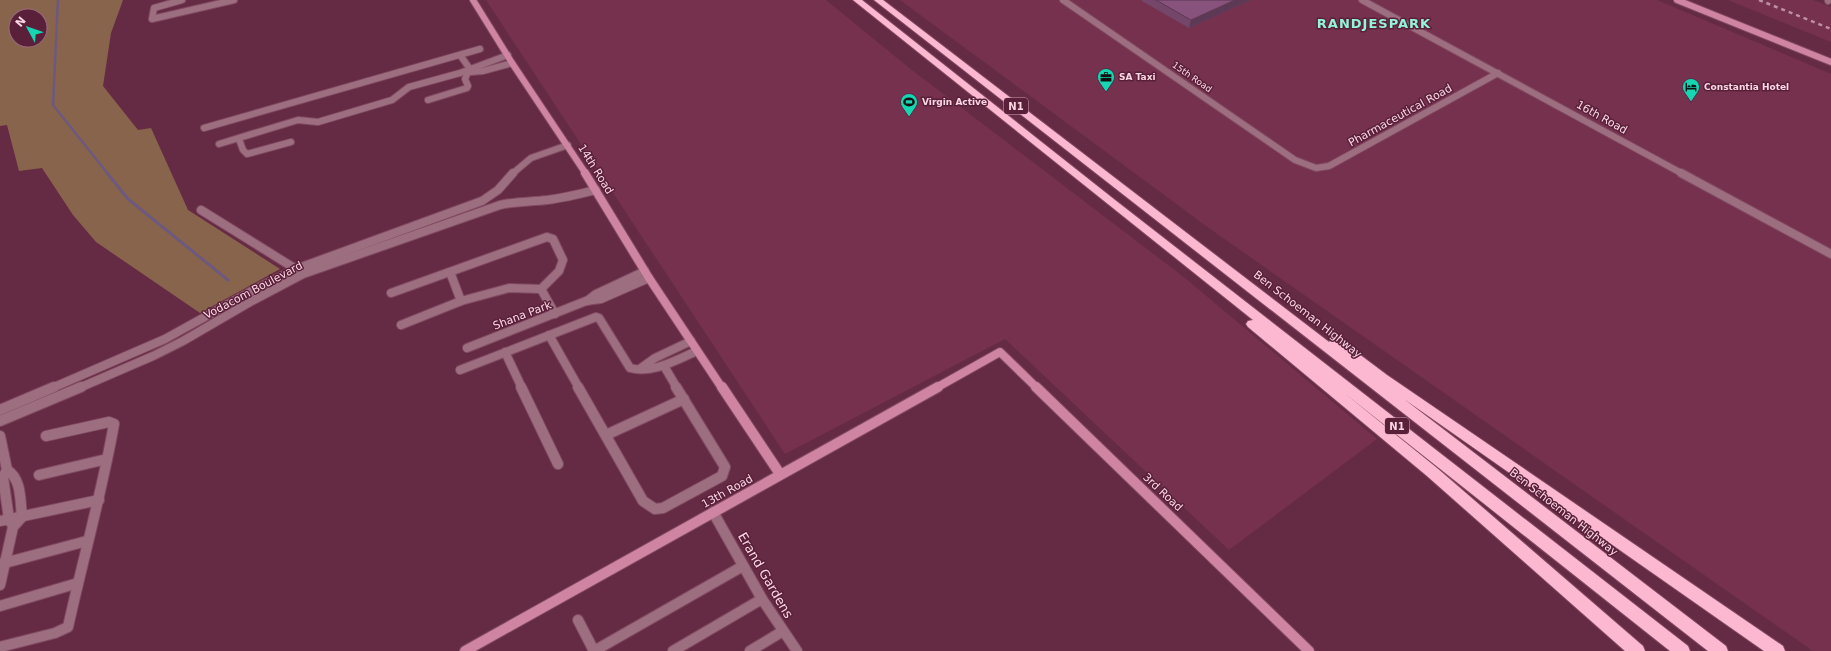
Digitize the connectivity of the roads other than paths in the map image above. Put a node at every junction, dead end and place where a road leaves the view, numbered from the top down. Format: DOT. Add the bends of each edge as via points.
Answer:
graph roads {
  1 [pos="182,0"];
  2 [pos="234,0"];
  3 [pos="473,0"];
  4 [pos="857,0"];
  5 [pos="878,0"];
  6 [pos="1063,0"];
  7 [pos="1362,0"];
  8 [pos="1678,0"];
  9 [pos="1739,26"];
  10 [pos="480,48"];
  11 [pos="460,55"];
  12 [pos="508,55"];
  13 [pos="512,62"];
  14 [pos="1831,62"];
  15 [pos="1831,66"];
  16 [pos="469,71"];
  17 [pos="1498,73"];
  18 [pos="428,100"];
  19 [pos="204,128"];
  20 [pos="239,138"];
  21 [pos="291,142"];
  22 [pos="219,144"];
  23 [pos="568,145"];
  24 [pos="1311,167"];
  25 [pos="596,190"];
  26 [pos="1111,202"];
  27 [pos="201,210"];
  28 [pos="1831,254"];
  29 [pos="1211,256"];
  30 [pos="296,269"];
  31 [pos="450,272"];
  32 [pos="303,274"];
  33 [pos="647,274"];
  34 [pos="541,289"];
  35 [pos="391,293"];
  36 [pos="461,302"];
  37 [pos="555,314"];
  38 [pos="401,324"];
  39 [pos="549,335"];
  40 [pos="691,340"];
  41 [pos="467,348"];
  42 [pos="697,351"];
  43 [pos="505,352"];
  44 [pos="1000,352"];
  45 [pos="664,366"];
  46 [pos="460,370"];
  47 [pos="638,370"];
  48 [pos="684,399"];
  49 [pos="0,410"];
  50 [pos="0,421"];
  51 [pos="606,435"];
  52 [pos="0,436"];
  53 [pos="46,436"];
  54 [pos="107,459"];
  55 [pos="558,464"];
  56 [pos="7,470"];
  57 [pos="780,474"];
  58 [pos="39,476"];
  59 [pos="99,500"];
  60 [pos="713,512"];
  61 [pos="22,517"];
  62 [pos="7,523"];
  63 [pos="87,541"];
  64 [pos="3,563"];
  65 [pos="743,566"];
  66 [pos="78,583"];
  67 [pos="0,585"];
  68 [pos="762,599"];
  69 [pos="0,606"];
  70 [pos="578,620"];
  71 [pos="783,630"];
  72 [pos="0,647"];
  73 [pos="465,651"];
  74 [pos="594,651"];
  75 [pos="673,651"];
  76 [pos="750,651"];
  77 [pos="797,651"];
  78 [pos="1309,651"];
  79 [pos="1637,651"];
  80 [pos="1682,651"];
  81 [pos="1720,651"];
  82 [pos="1777,651"];
  1 -- 2 [label="street" via="156,6 152,19"];
  3 -- 12 [label="street, 14th Road"];
  4 -- 26 [label="highway, N1"];
  5 -- 29 [label="highway, Ben Schoeman Highway / N1"];
  6 -- 24 [label="street, 15th Road" via="1295,160"];
  7 -- 17 [label="street, 16th Road"];
  8 -- 9 [label="street"];
  9 -- 14 [label="street"];
  9 -- 15 [label="street"];
  10 -- 11 [label="street"];
  11 -- 16 [label="street"];
  11 -- 19 [label="street"];
  12 -- 13 [label="street, 14th Road"];
  12 -- 16 [label="street"];
  13 -- 16 [label="street" via="483,71"];
  13 -- 23 [label="street, 14th Road"];
  16 -- 18 [label="street" via="465,79 467,88"];
  16 -- 20 [label="street" via="409,88 395,98 318,122 298,120"];
  17 -- 24 [label="street, Pharmaceutical Road" via="1329,166"];
  17 -- 28 [label="street, 16th Road"];
  20 -- 21 [label="street" via="242,150 246,154"];
  20 -- 22 [label="street"];
  23 -- 25 [label="street, 14th Road"];
  23 -- 30 [label="street, Vodacom Boulevard" via="544,152 526,162 490,198 482,202"];
  25 -- 32 [label="street, Vodacom Boulevard" via="572,196 500,205"];
  25 -- 33 [label="street, 14th Road"];
  26 -- 79 [label="highway" via="1123,219 1139,234 1390,436"];
  26 -- 80 [label="highway, N1"];
  27 -- 30 [label="street"];
  29 -- 81 [label="highway, Ben Schoeman Highway / N1"];
  29 -- 82 [label="highway" via="1255,282 1383,378"];
  30 -- 32 [label="street"];
  30 -- 49 [label="street, Vodacom Boulevard" via="165,339"];
  31 -- 34 [label="street" via="540,238 550,237 563,260 559,271"];
  31 -- 35 [label="street"];
  31 -- 36 [label="street"];
  32 -- 50 [label="street, Vodacom Boulevard" via="153,356"];
  33 -- 37 [label="street, Shana Park" via="602,299 586,301"];
  33 -- 40 [label="street, 14th Road"];
  34 -- 36 [label="street" via="509,288"];
  34 -- 37 [label="street"];
  36 -- 38 [label="street"];
  37 -- 41 [label="street, Shana Park"];
  39 -- 43 [label="street"];
  39 -- 47 [label="street" via="599,318 630,368"];
  39 -- 51 [label="street"];
  40 -- 42 [label="street, 14th Road"];
  40 -- 47 [label="street" via="655,358"];
  42 -- 45 [label="street"];
  42 -- 57 [label="street, 14th Road"];
  43 -- 46 [label="street"];
  43 -- 55 [label="street"];
  44 -- 57 [label="street, 13th Road"];
  44 -- 78 [label="street, 3rd Road"];
  45 -- 47 [label="street"];
  45 -- 48 [label="street"];
  48 -- 51 [label="street"];
  48 -- 51 [label="street" via="725,467 722,476 663,508 655,509 643,501"];
  52 -- 56 [label="street"];
  53 -- 54 [label="street" via="114,422"];
  54 -- 58 [label="street"];
  54 -- 59 [label="street"];
  56 -- 61 [label="street" via="14,474 19,487"];
  56 -- 62 [label="street" via="3,477"];
  57 -- 60 [label="street, 13th Road"];
  59 -- 61 [label="street"];
  59 -- 63 [label="street"];
  60 -- 65 [label="street, Erand Gardens"];
  60 -- 73 [label="street, 13th Road"];
  61 -- 62 [label="street"];
  62 -- 64 [label="street"];
  63 -- 64 [label="street"];
  63 -- 66 [label="street"];
  64 -- 67 [label="street"];
  65 -- 68 [label="street, Erand Gardens"];
  65 -- 74 [label="street"];
  66 -- 69 [label="street"];
  66 -- 72 [label="street" via="66,629"];
  68 -- 71 [label="street, Erand Gardens"];
  68 -- 75 [label="street"];
  70 -- 74 [label="street"];
  71 -- 76 [label="street"];
  71 -- 77 [label="street, Erand Gardens"];
}
